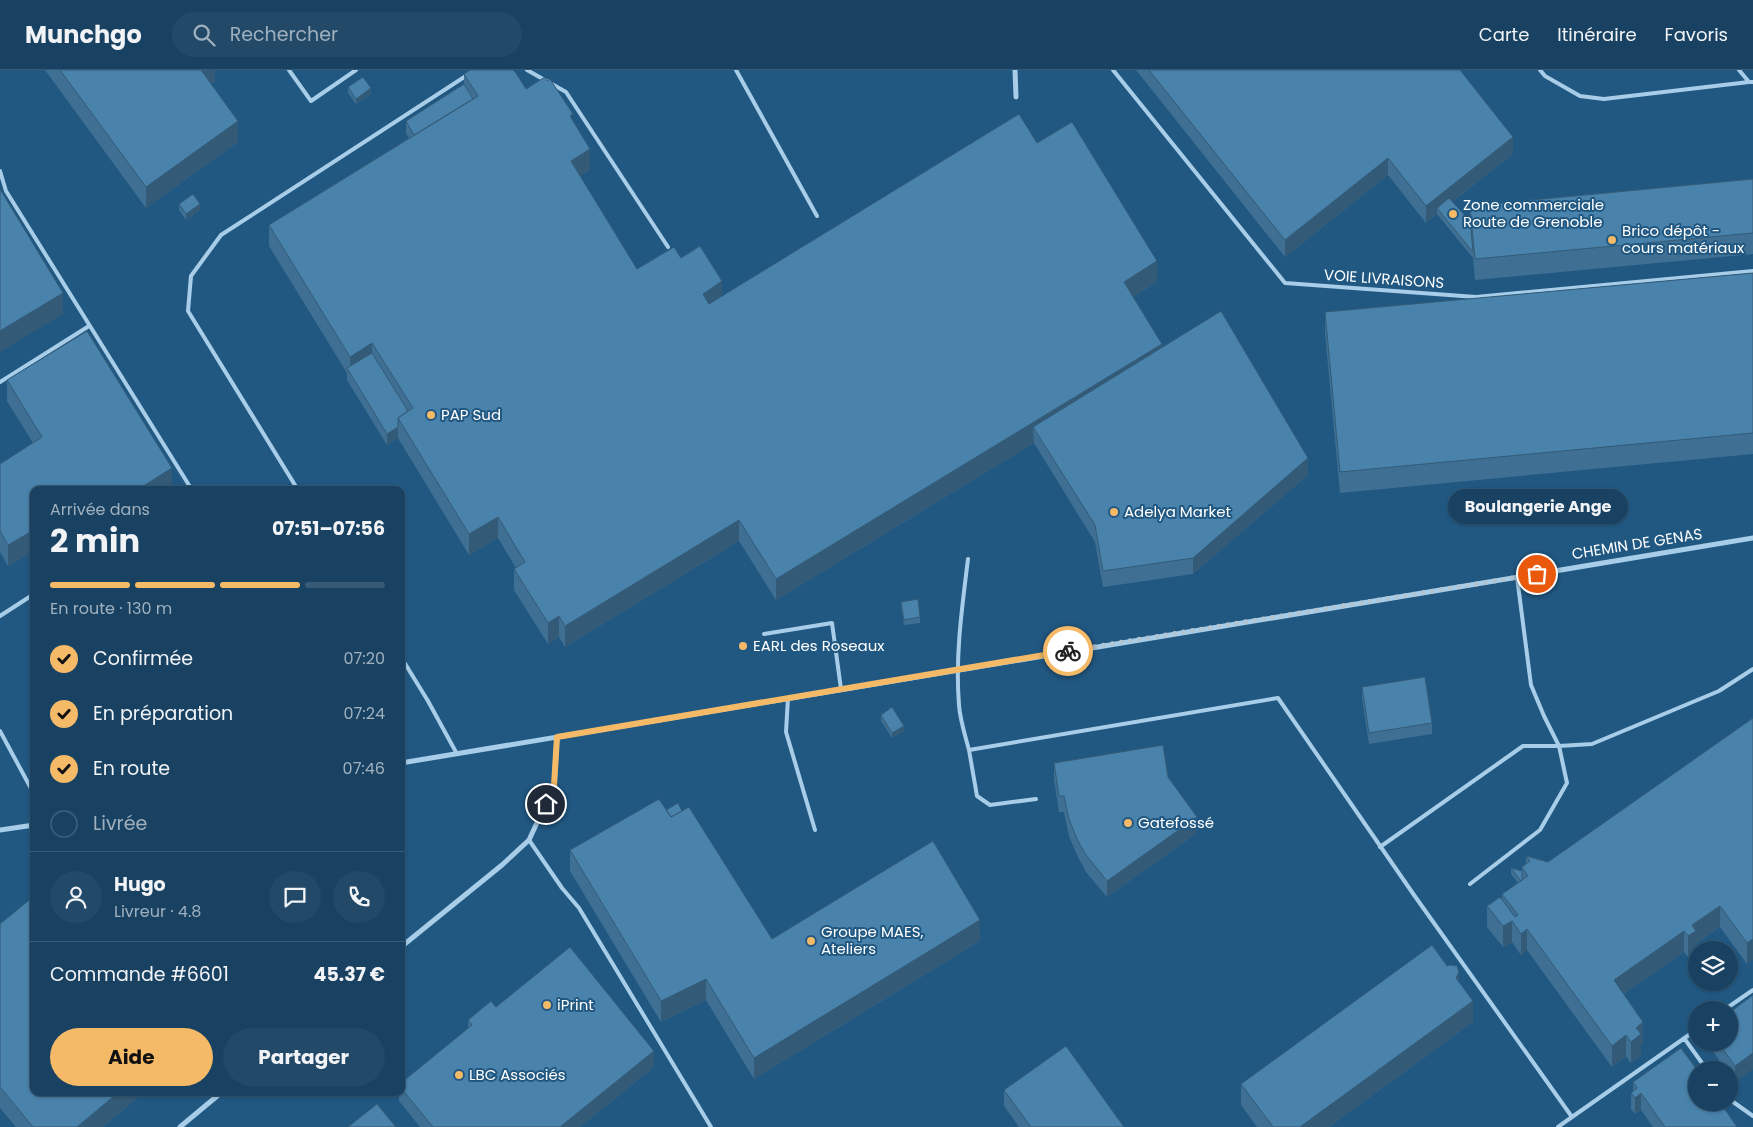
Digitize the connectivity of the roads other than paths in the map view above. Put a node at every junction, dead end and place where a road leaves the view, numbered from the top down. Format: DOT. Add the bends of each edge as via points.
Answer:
graph roads {
  1 [pos="289,70"];
  2 [pos="356,70"];
  3 [pos="474,70"];
  4 [pos="527,70"];
  5 [pos="736,70"];
  6 [pos="1015,70"];
  7 [pos="1113,70"];
  8 [pos="1540,70"];
  9 [pos="1739,70"];
  10 [pos="1751,82"];
  11 [pos="1016,97"];
  12 [pos="0,171"];
  13 [pos="817,216"];
  14 [pos="668,247"];
  15 [pos="1753,271"];
  16 [pos="89,326"];
  17 [pos="0,382"];
  18 [pos="189,486"];
  19 [pos="296,486"];
  20 [pos="1753,538"];
  21 [pos="968,560"];
  22 [pos="1517,577"];
  23 [pos="30,597"];
  24 [pos="0,616"];
  25 [pos="764,634"];
  26 [pos="405,664"];
  27 [pos="1753,669"];
  28 [pos="957,670"];
  29 [pos="841,689"];
  30 [pos="788,698"];
  31 [pos="0,731"];
  32 [pos="557,737"];
  33 [pos="1559,746"];
  34 [pos="969,750"];
  35 [pos="457,754"];
  36 [pos="405,762"];
  37 [pos="30,787"];
  38 [pos="1036,799"];
  39 [pos="30,826"];
  40 [pos="0,830"];
  41 [pos="815,830"];
  42 [pos="529,840"];
  43 [pos="1380,847"];
  44 [pos="1470,884"];
  45 [pos="405,944"];
  46 [pos="1753,990"];
  47 [pos="1737,1001"];
  48 [pos="1688,1035"];
  49 [pos="1684,1038"];
  50 [pos="1701,1061"];
  51 [pos="217,1096"];
  52 [pos="1738,1105"];
  53 [pos="1753,1110"];
  54 [pos="1748,1113"];
  55 [pos="1753,1116"];
  56 [pos="1572,1117"];
  57 [pos="180,1127"];
  58 [pos="711,1127"];
  59 [pos="1558,1127"];
  1 -- 2 [label="lane" via="311,101"];
  3 -- 19 [label="lane" via="221,235 191,276 188,311"];
  4 -- 14 [label="lane" via="566,92"];
  5 -- 13 [label="lane"];
  6 -- 11 [label="street"];
  7 -- 15 [label="lane, VOIE LIVRAISONS" via="1285,283 1476,297"];
  8 -- 10 [label="lane" via="1580,96 1604,99"];
  9 -- 10 [label="lane"];
  12 -- 16 [label="lane" via="6,191"];
  16 -- 17 [label="lane"];
  16 -- 18 [label="lane"];
  20 -- 22 [label="street, CHEMIN DE GENAS"];
  21 -- 28 [label="lane"];
  22 -- 28 [label="street, CHEMIN DE GENAS"];
  22 -- 33 [label="lane" via="1531,685"];
  23 -- 24 [label="lane"];
  25 -- 29 [label="lane" via="832,623"];
  26 -- 35 [label="lane"];
  27 -- 33 [label="lane" via="1719,691 1592,744"];
  28 -- 29 [label="street, CHEMIN DE GENAS"];
  28 -- 34 [label="lane" via="959,707"];
  29 -- 30 [label="street, CHEMIN DE GENAS"];
  30 -- 32 [label="street, CHEMIN DE GENAS"];
  30 -- 41 [label="lane" via="786,732"];
  31 -- 37 [label="lane"];
  32 -- 35 [label="street, CHEMIN DE GENAS"];
  32 -- 42 [label="street" via="554,786"];
  33 -- 43 [label="lane" via="1523,746"];
  33 -- 44 [label="lane" via="1568,783 1540,830"];
  34 -- 38 [label="lane" via="977,796 990,805"];
  34 -- 43 [label="lane" via="1278,698"];
  35 -- 36 [label="street, CHEMIN DE GENAS"];
  39 -- 40 [label="street"];
  42 -- 45 [label="street"];
  42 -- 58 [label="lane" via="579,908"];
  43 -- 56 [label="lane"];
  46 -- 47 [label="lane"];
  48 -- 49 [label="lane"];
  49 -- 50 [label="lane"];
  49 -- 56 [label="lane"];
  51 -- 57 [label="street"];
  52 -- 54 [label="lane"];
  53 -- 54 [label="lane"];
  54 -- 55 [label="lane"];
  56 -- 59 [label="lane"];
}
